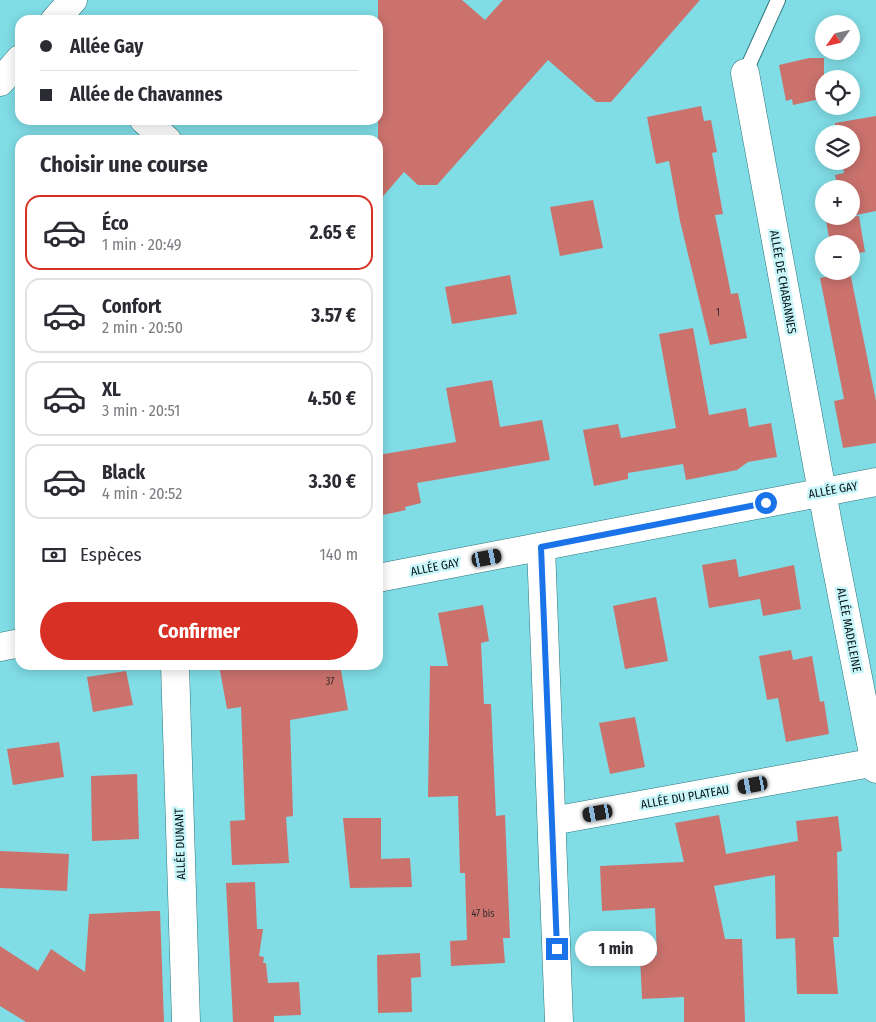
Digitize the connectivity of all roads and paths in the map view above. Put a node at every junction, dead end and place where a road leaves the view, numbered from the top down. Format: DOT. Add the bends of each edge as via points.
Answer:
graph roads {
  1 [pos="73,0"];
  2 [pos="778,0"];
  3 [pos="60,15"];
  4 [pos="15,66"];
  5 [pos="745,73"];
  6 [pos="0,82"];
  7 [pos="150,125"];
  8 [pos="161,135"];
  9 [pos="876,482"];
  10 [pos="822,492"];
  11 [pos="541,547"];
  12 [pos="383,577"];
  13 [pos="15,644"];
  14 [pos="0,647"];
  15 [pos="175,670"];
  16 [pos="876,762"];
  17 [pos="876,768"];
  18 [pos="552,821"];
  19 [pos="186,1022"];
  20 [pos="559,1022"];
  1 -- 3 [label="street"];
  2 -- 5 [label="lane"];
  4 -- 6 [label="street"];
  5 -- 10 [label="street, ALLÉE DE CHABANNES"];
  7 -- 8 [label="street"];
  9 -- 10 [label="street, ALLÉE GAY"];
  10 -- 11 [label="street, ALLÉE GAY"];
  10 -- 16 [label="street, ALLÉE MADELEINE"];
  11 -- 12 [label="street, ALLÉE GAY"];
  11 -- 18 [label="street"];
  13 -- 14 [label="street"];
  15 -- 19 [label="street, ALLÉE DUNANT"];
  16 -- 17 [label="street, ALLÉE MADELEINE"];
  16 -- 18 [label="street, ALLÉE DU PLATEAU"];
  18 -- 20 [label="street"];
}
